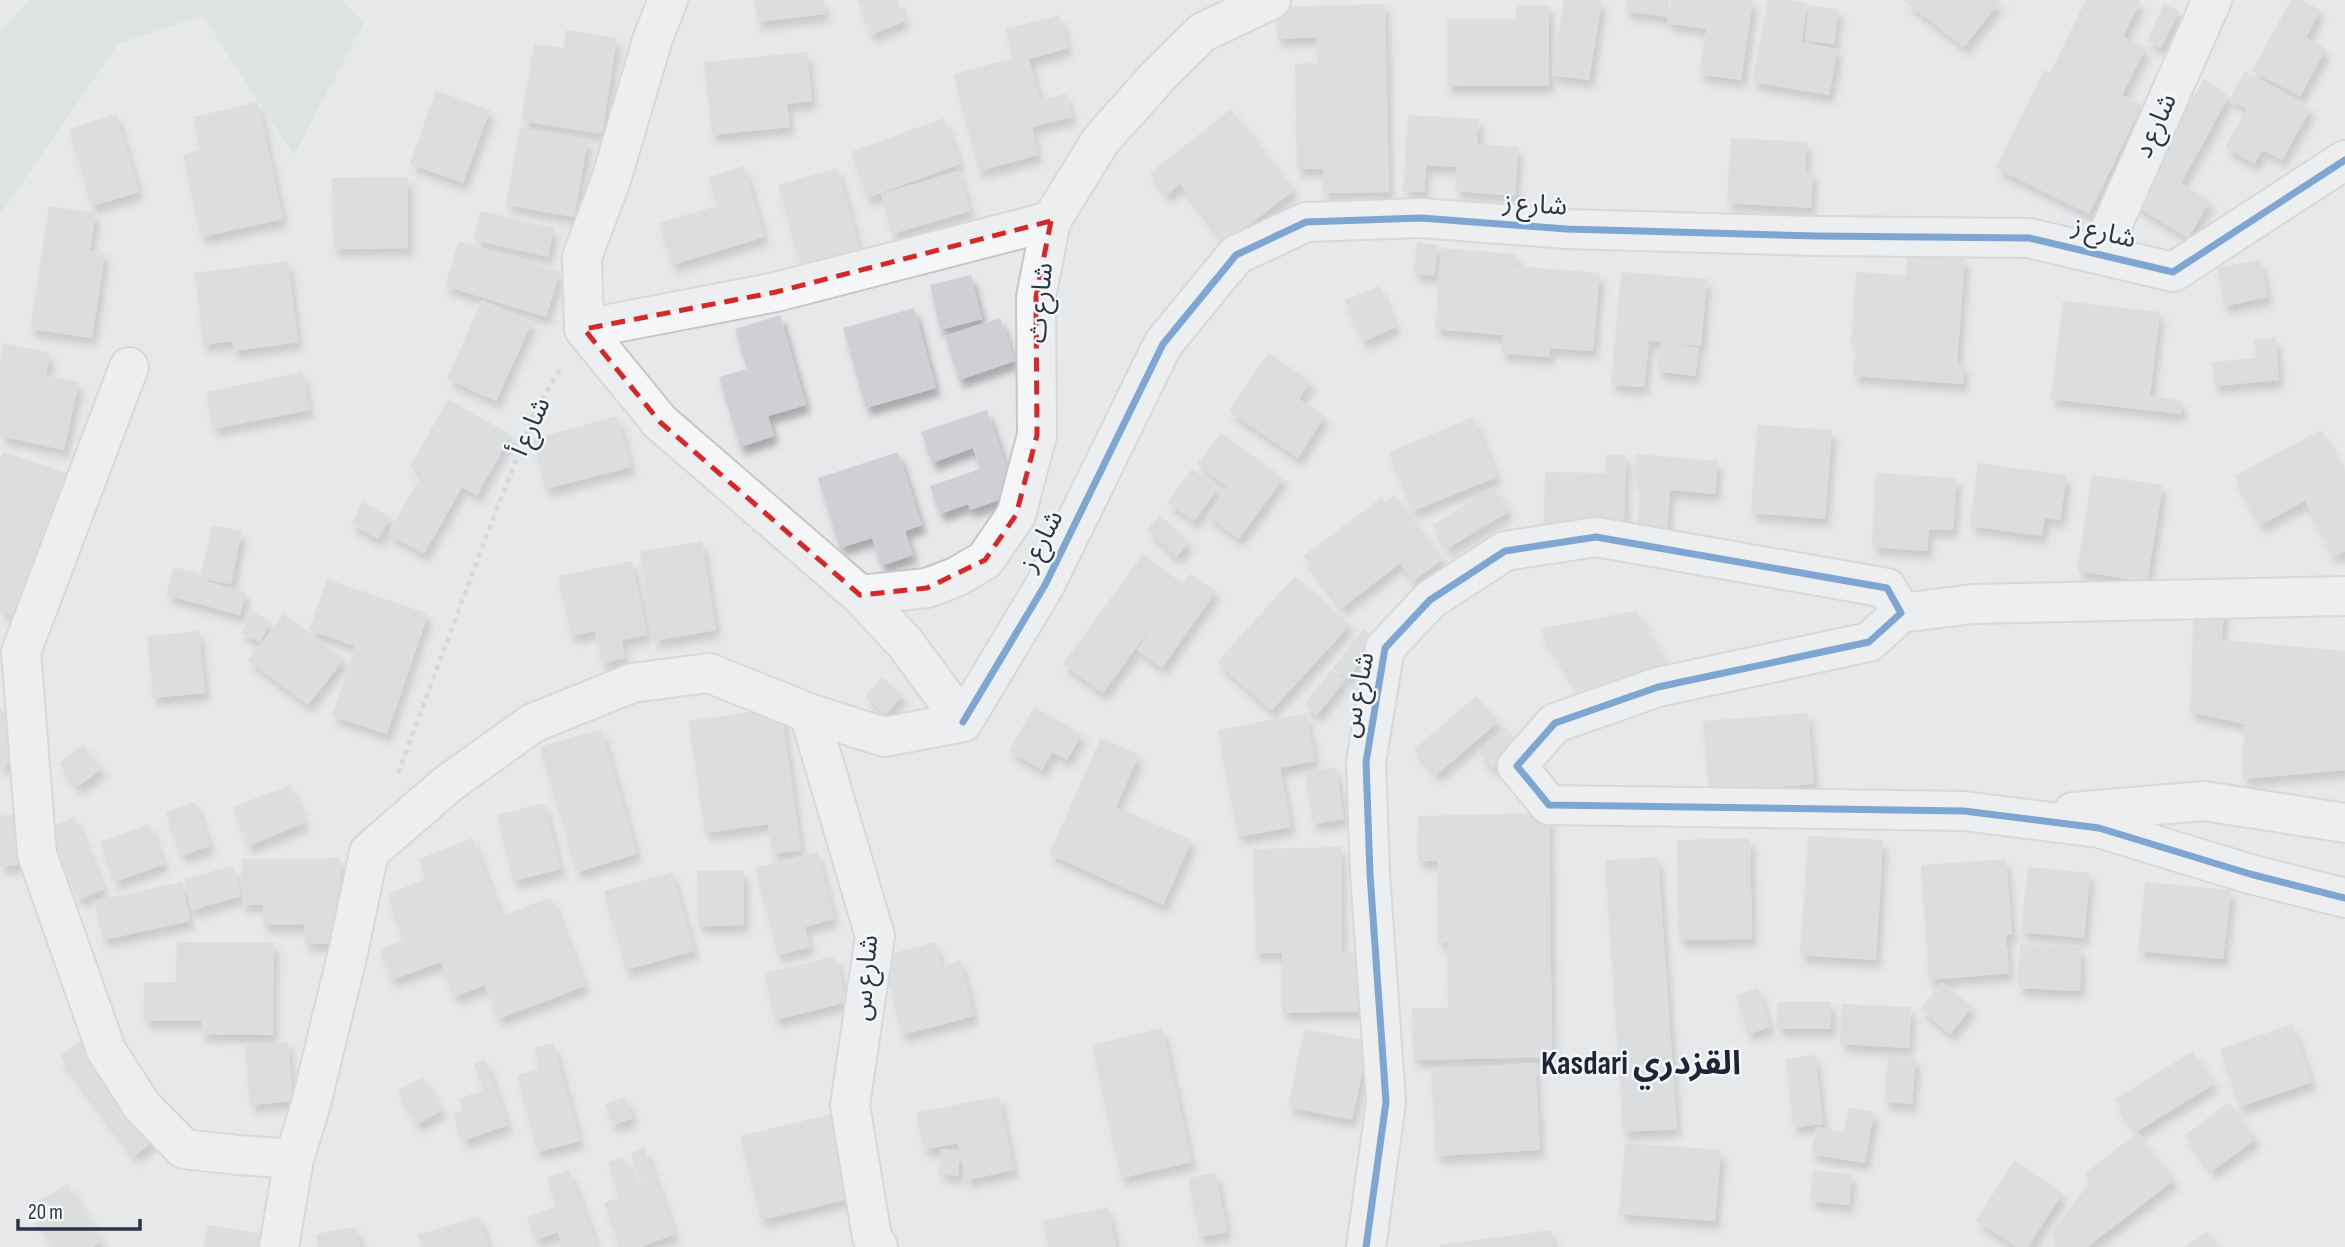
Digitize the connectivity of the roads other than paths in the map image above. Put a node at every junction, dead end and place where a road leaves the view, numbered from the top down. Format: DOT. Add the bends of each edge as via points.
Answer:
graph roads {
  1 [pos="668,0"];
  2 [pos="1271,0"];
  3 [pos="2211,0"];
  4 [pos="2345,160"];
  5 [pos="1051,221"];
  6 [pos="2099,253"];
  7 [pos="584,329"];
  8 [pos="129,367"];
  9 [pos="860,595"];
  10 [pos="2345,596"];
  11 [pos="1894,601"];
  12 [pos="809,713"];
  13 [pos="963,722"];
  14 [pos="2013,817"];
  15 [pos="2345,823"];
  16 [pos="2345,898"];
  17 [pos="294,1159"];
  18 [pos="279,1247"];
  19 [pos="878,1247"];
  20 [pos="1366,1247"];
  1 -- 7 [label="street" via="582,257"];
  2 -- 5 [label="street, شارع ث" via="1203,32 1161,73 1101,140"];
  3 -- 6 [label="street, شارع ﺩ"];
  4 -- 6 [label="street, شارع ﺯ" via="2173,272"];
  5 -- 7 [label="street" via="776,292"];
  5 -- 9 [label="street, شارع ث" via="1036,297 1037,435 1016,515 985,560 956,577 927,588"];
  6 -- 13 [label="street, شارع ﺯ" via="2029,238 1580,229 1421,218 1306,222 1236,255 1163,344 1045,585"];
  7 -- 9 [label="street" via="660,422"];
  8 -- 17 [label="street" via="21,652 37,854 106,1050 142,1106 184,1149"];
  9 -- 13 [label="street" via="905,643"];
  10 -- 11 [label="street, شارع ﺱ" via="1973,604"];
  11 -- 14 [label="street" via="1869,642 1658,687 1555,723 1517,766 1549,805 1964,811"];
  11 -- 20 [label="street, شارع ﺱ" via="1596,537 1505,551 1430,600 1385,648 1366,762 1386,1102"];
  12 -- 13 [label="street" via="884,737"];
  12 -- 17 [label="street" via="709,673 632,683 533,723 449,783 369,852 312,1104"];
  12 -- 19 [label="street, شارع ﺱ" via="875,936 850,1105"];
  14 -- 15 [label="street" via="2204,801"];
  14 -- 16 [label="street" via="2099,828"];
  17 -- 18 [label="street"];
}
